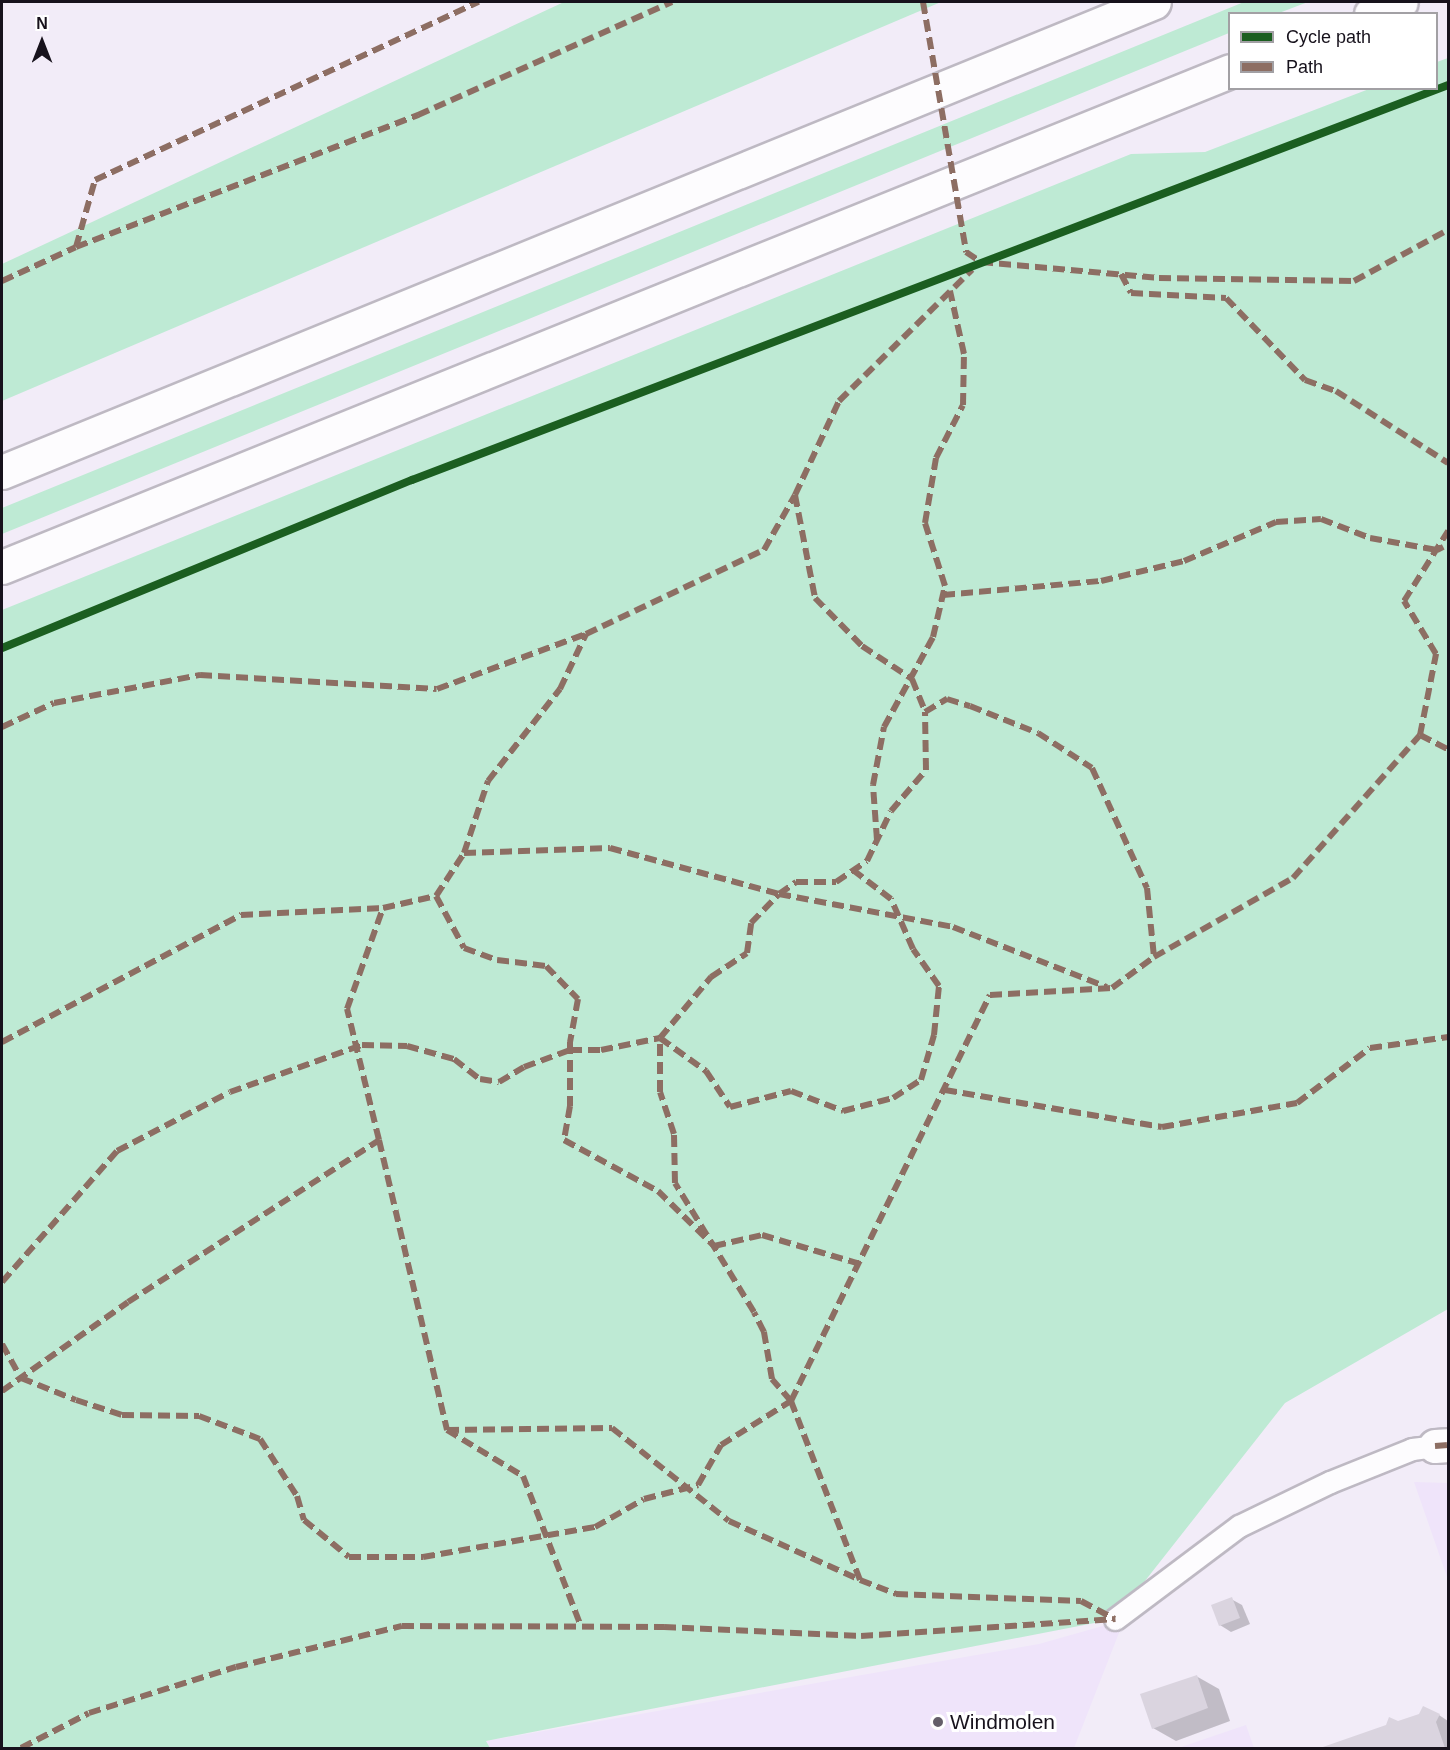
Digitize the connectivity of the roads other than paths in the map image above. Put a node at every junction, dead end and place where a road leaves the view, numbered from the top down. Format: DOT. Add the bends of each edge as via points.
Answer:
graph roads {
  1 [pos="1155,2"];
  2 [pos="1401,2"];
  3 [pos="1376,12"];
  4 [pos="1228,72"];
  5 [pos="2,472"];
  6 [pos="2,567"];
  7 [pos="1442,1446"];
  8 [pos="1115,1619"];
  1 -- 5 [label="highway"];
  2 -- 3 [label="highway"];
  4 -- 6 [label="highway"];
  7 -- 8 [label="lane" via="1412,1449 1330,1482 1239,1526"];
}
